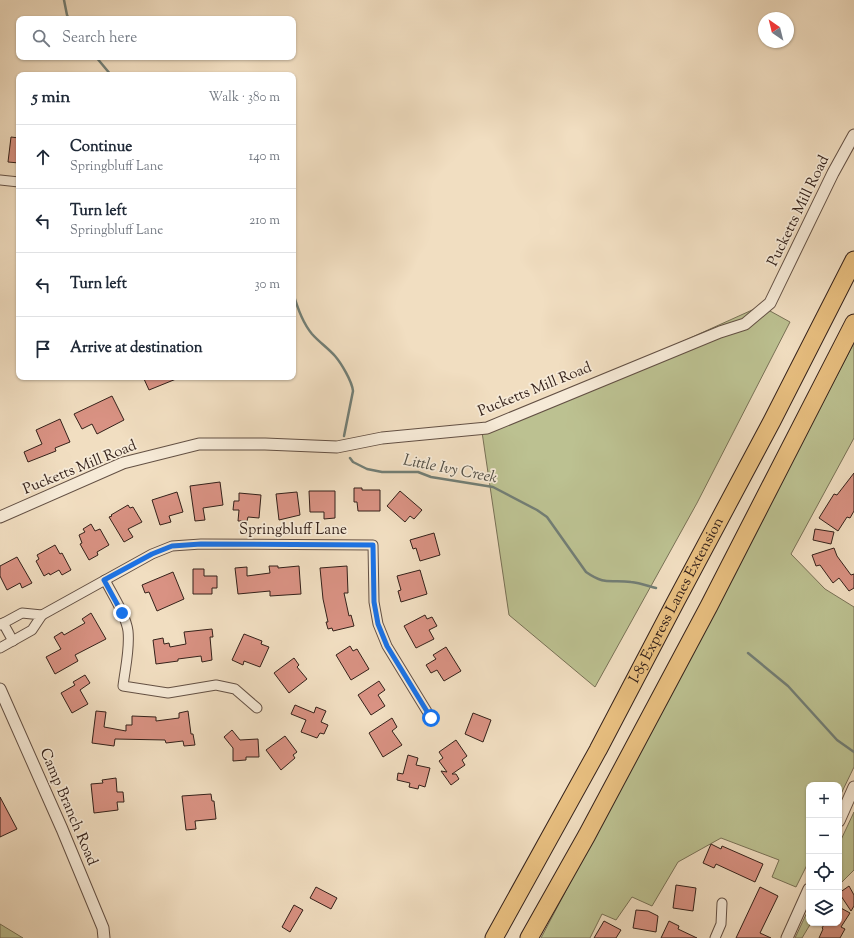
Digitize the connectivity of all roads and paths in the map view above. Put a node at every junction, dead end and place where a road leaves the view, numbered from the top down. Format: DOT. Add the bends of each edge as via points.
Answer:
graph roads {
  1 [pos="854,135"];
  2 [pos="0,180"];
  3 [pos="16,182"];
  4 [pos="854,260"];
  5 [pos="854,323"];
  6 [pos="0,517"];
  7 [pos="104,580"];
  8 [pos="42,615"];
  9 [pos="2,624"];
  10 [pos="13,641"];
  11 [pos="0,648"];
  12 [pos="0,689"];
  13 [pos="257,708"];
  14 [pos="431,718"];
  15 [pos="854,787"];
  16 [pos="840,818"];
  17 [pos="809,890"];
  18 [pos="722,903"];
  19 [pos="533,934"];
  20 [pos="104,938"];
  21 [pos="494,938"];
  22 [pos="715,938"];
  23 [pos="787,938"];
  1 -- 6 [label="street, Pucketts Mill Road" via="770,303 746,324 713,335 487,428 382,438 337,447 199,444 124,463"];
  2 -- 3 [label="street"];
  4 -- 21 [label="highway, I-85 Express Lanes Extension" via="598,750"];
  5 -- 19 [label="highway, I-85 Express Lanes Extension" via="709,606"];
  7 -- 8 [label="street, Springbluff Lane"];
  7 -- 13 [label="street" via="128,630 123,686 168,693 216,685 235,689"];
  7 -- 14 [label="street, Springbluff Lane" via="172,546 373,545 374,602 378,624 387,646"];
  8 -- 9 [label="street" via="22,613"];
  8 -- 10 [label="street, Springbluff Lane" via="32,630"];
  9 -- 10 [label="street"];
  10 -- 11 [label="street, Springbluff Lane"];
  12 -- 20 [label="street, Camp Branch Road" via="62,829 103,928"];
  15 -- 16 [label="street"];
  17 -- 23 [label="street"];
  18 -- 22 [label="street" via="721,924"];
}
